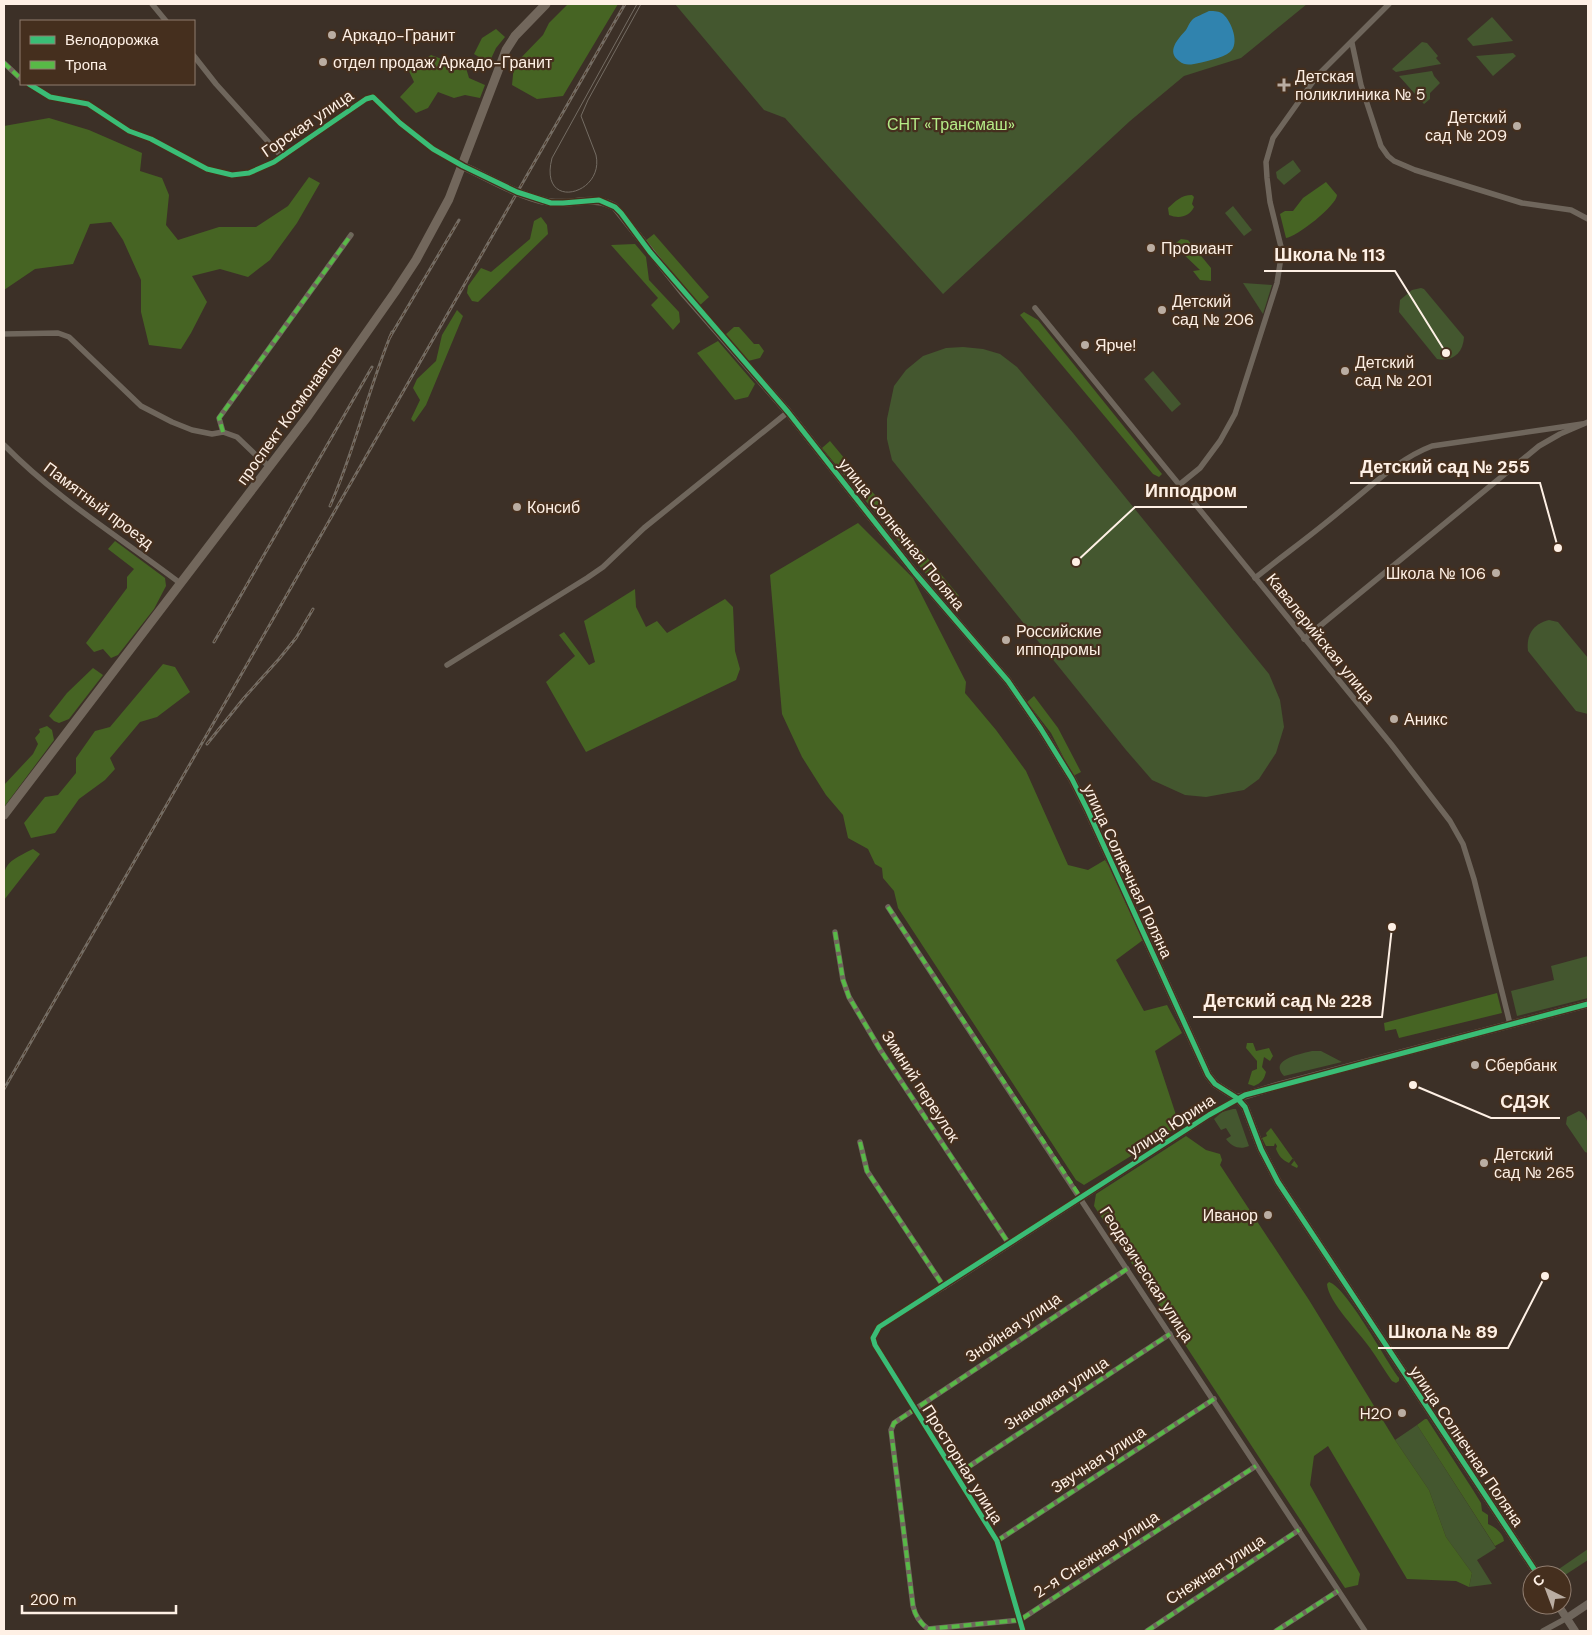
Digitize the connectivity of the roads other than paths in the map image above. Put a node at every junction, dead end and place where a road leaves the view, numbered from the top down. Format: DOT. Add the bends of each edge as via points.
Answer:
graph roads {
  1 [pos="152,4"];
  2 [pos="546,4"];
  3 [pos="1388,4"];
  4 [pos="165,20"];
  5 [pos="1352,43"];
  6 [pos="195,57"];
  7 [pos="4,63"];
  8 [pos="20,78"];
  9 [pos="31,85"];
  10 [pos="282,157"];
  11 [pos="463,166"];
  12 [pos="1588,219"];
  13 [pos="351,235"];
  14 [pos="1035,308"];
  15 [pos="4,334"];
  16 [pos="788,412"];
  17 [pos="1585,423"];
  18 [pos="223,432"];
  19 [pos="4,445"];
  20 [pos="270,466"];
  21 [pos="1179,485"];
  22 [pos="1255,578"];
  23 [pos="180,583"];
  24 [pos="1304,639"];
  25 [pos="447,664"];
  26 [pos="4,815"];
  27 [pos="888,907"];
  28 [pos="835,932"];
  29 [pos="1588,1004"];
  30 [pos="1510,1024"];
  31 [pos="1237,1098"];
  32 [pos="860,1142"];
  33 [pos="1081,1198"];
  34 [pos="1010,1244"];
  35 [pos="1127,1269"];
  36 [pos="944,1287"];
  37 [pos="1170,1334"];
  38 [pos="875,1346"];
  39 [pos="1214,1399"];
  40 [pos="915,1409"];
  41 [pos="1256,1466"];
  42 [pos="956,1475"];
  43 [pos="1299,1530"];
  44 [pos="997,1542"];
  45 [pos="1531,1565"];
  46 [pos="1338,1591"];
  47 [pos="1588,1604"];
  48 [pos="915,1614"];
  49 [pos="1565,1615"];
  50 [pos="1567,1618"];
  51 [pos="1020,1620"];
  52 [pos="1022,1631"];
  53 [pos="1147,1631"];
  54 [pos="1276,1631"];
  55 [pos="1365,1631"];
  56 [pos="1544,1631"];
  57 [pos="1575,1631"];
  1 -- 4 [label="street"];
  2 -- 11 [label="main road, проспект Космонавтов" via="515,36 500,61"];
  3 -- 5 [label="street"];
  5 -- 12 [label="street" via="1361,85 1381,146 1394,161 1522,203 1571,210"];
  5 -- 21 [label="street" via="1317,76 1274,138 1266,162 1282,251 1277,283 1235,414 1200,468"];
  6 -- 10 [label="street, Горская улица"];
  7 -- 8 [label="street"];
  9 -- 10 [label="street, Горская улица" via="50,97 88,104 129,131 207,169 232,175 249,173"];
  10 -- 11 [label="street, Горская улица" via="373,97 433,149"];
  11 -- 16 [label="street, улица Солнечная Поляна" via="543,201 563,204 600,200 615,207 682,291"];
  11 -- 20 [label="main road, проспект Космонавтов" via="435,227 411,268"];
  13 -- 18 [label="street" via="219,418"];
  14 -- 21 [label="street, Кавалерийская улица"];
  15 -- 18 [label="street" via="58,332 69,337 141,406 192,430 212,434"];
  16 -- 25 [label="street" via="644,528 603,567"];
  16 -- 31 [label="street, улица Солнечная Поляна" via="916,573 1008,681 1041,729 1088,811 1208,1075 1222,1090"];
  17 -- 22 [label="street" via="1432,446 1414,452"];
  17 -- 24 [label="street" via="1539,446"];
  18 -- 20 [label="street" via="237,437"];
  19 -- 23 [label="street, Памятный проезд" via="65,500"];
  20 -- 23 [label="main road, проспект Космонавтов"];
  21 -- 22 [label="street, Кавалерийская улица"];
  22 -- 24 [label="street, Кавалерийская улица"];
  23 -- 26 [label="main road, проспект Космонавтов"];
  24 -- 30 [label="street, Кавалерийская улица" via="1391,744 1460,838 1474,880"];
  27 -- 33 [label="street, Геодезическая улица"];
  28 -- 34 [label="street, Зимний переулок" via="849,996 881,1052"];
  29 -- 30 [label="street, улица Юрина"];
  30 -- 31 [label="street, улица Юрина"];
  31 -- 33 [label="street, улица Юрина"];
  31 -- 45 [label="street, улица Солнечная Поляна" via="1245,1107 1261,1149 1281,1186"];
  32 -- 36 [label="street" via="867,1171"];
  33 -- 34 [label="street, улица Юрина"];
  33 -- 35 [label="street, Геодезическая улица"];
  34 -- 36 [label="street, улица Юрина"];
  35 -- 37 [label="street, Геодезическая улица"];
  35 -- 40 [label="street, Знойная улица"];
  36 -- 38 [label="street, улица Юрина" via="883,1324 873,1338"];
  37 -- 39 [label="street, Геодезическая улица"];
  37 -- 42 [label="street, Знакомая улица"];
  38 -- 40 [label="street, Просторная улица"];
  39 -- 41 [label="street, Геодезическая улица"];
  39 -- 44 [label="street, Звучная улица"];
  40 -- 42 [label="street, Просторная улица"];
  40 -- 48 [label="street, Знойная улица" via="899,1418 891,1430"];
  41 -- 43 [label="street, Геодезическая улица"];
  41 -- 51 [label="street, 2-я Снежная улица"];
  42 -- 44 [label="street, Просторная улица"];
  43 -- 46 [label="street, Геодезическая улица"];
  43 -- 53 [label="street, Снежная улица"];
  44 -- 51 [label="street, Просторная улица"];
  46 -- 54 [label="street"];
  46 -- 55 [label="street, Геодезическая улица"];
  47 -- 50 [label="street"];
  48 -- 51 [label="street, 2-я Снежная улица" via="928,1628"];
  49 -- 50 [label="street"];
  50 -- 56 [label="street"];
  50 -- 57 [label="street"];
  51 -- 52 [label="street, Просторная улица"];
}
